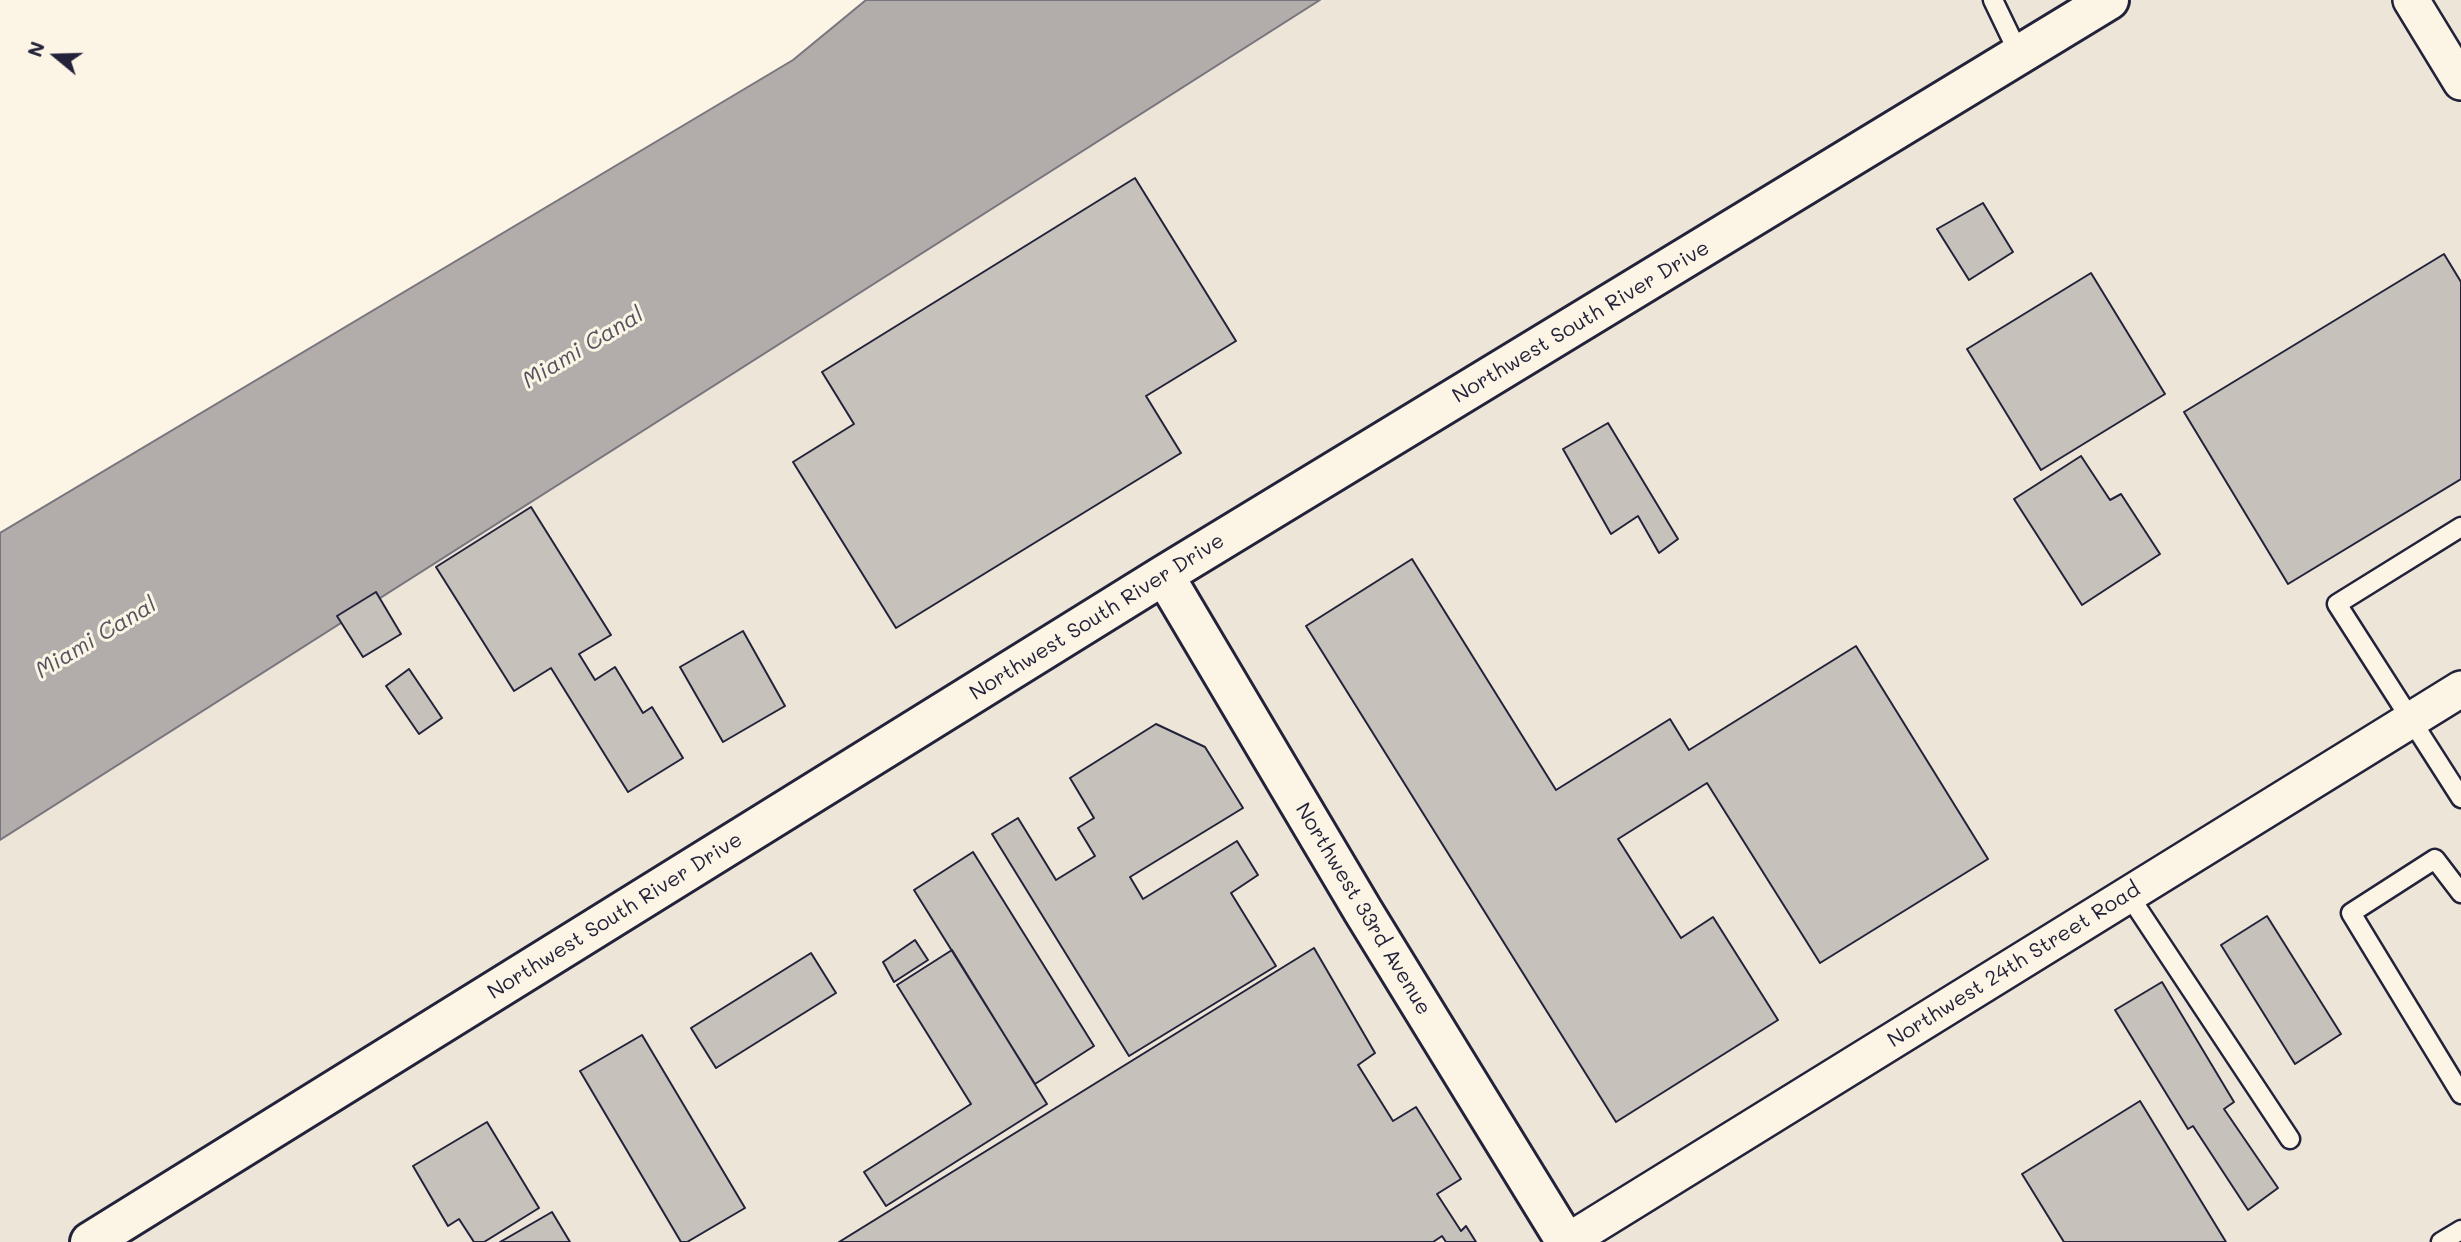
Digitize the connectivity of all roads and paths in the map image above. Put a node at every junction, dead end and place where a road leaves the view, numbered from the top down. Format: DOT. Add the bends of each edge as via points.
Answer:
graph roads {
  1 [pos="1993,0"];
  2 [pos="2109,0"];
  3 [pos="2411,0"];
  4 [pos="2020,56"];
  5 [pos="2461,82"];
  6 [pos="2461,527"];
  7 [pos="1164,575"];
  8 [pos="2461,689"];
  9 [pos="2410,721"];
  10 [pos="2461,798"];
  11 [pos="2461,893"];
  12 [pos="2128,894"];
  13 [pos="2461,1094"];
  14 [pos="2290,1139"];
  15 [pos="2461,1231"];
  16 [pos="90,1242"];
  17 [pos="1566,1242"];
  18 [pos="2441,1242"];
  1 -- 4 [label="lane"];
  2 -- 4 [label="street, Northwest South River Drive"];
  3 -- 5 [label="street"];
  4 -- 7 [label="street, Northwest South River Drive"];
  6 -- 9 [label="lane" via="2337,604"];
  7 -- 16 [label="street, Northwest South River Drive"];
  7 -- 17 [label="street, Northwest 33rd Avenue"];
  8 -- 9 [label="street, Northwest 24th Street Road"];
  9 -- 10 [label="lane"];
  9 -- 12 [label="street, Northwest 24th Street Road"];
  11 -- 13 [label="lane" via="2435,859 2351,913"];
  12 -- 14 [label="lane"];
  12 -- 17 [label="street, Northwest 24th Street Road"];
  15 -- 18 [label="lane"];
}
